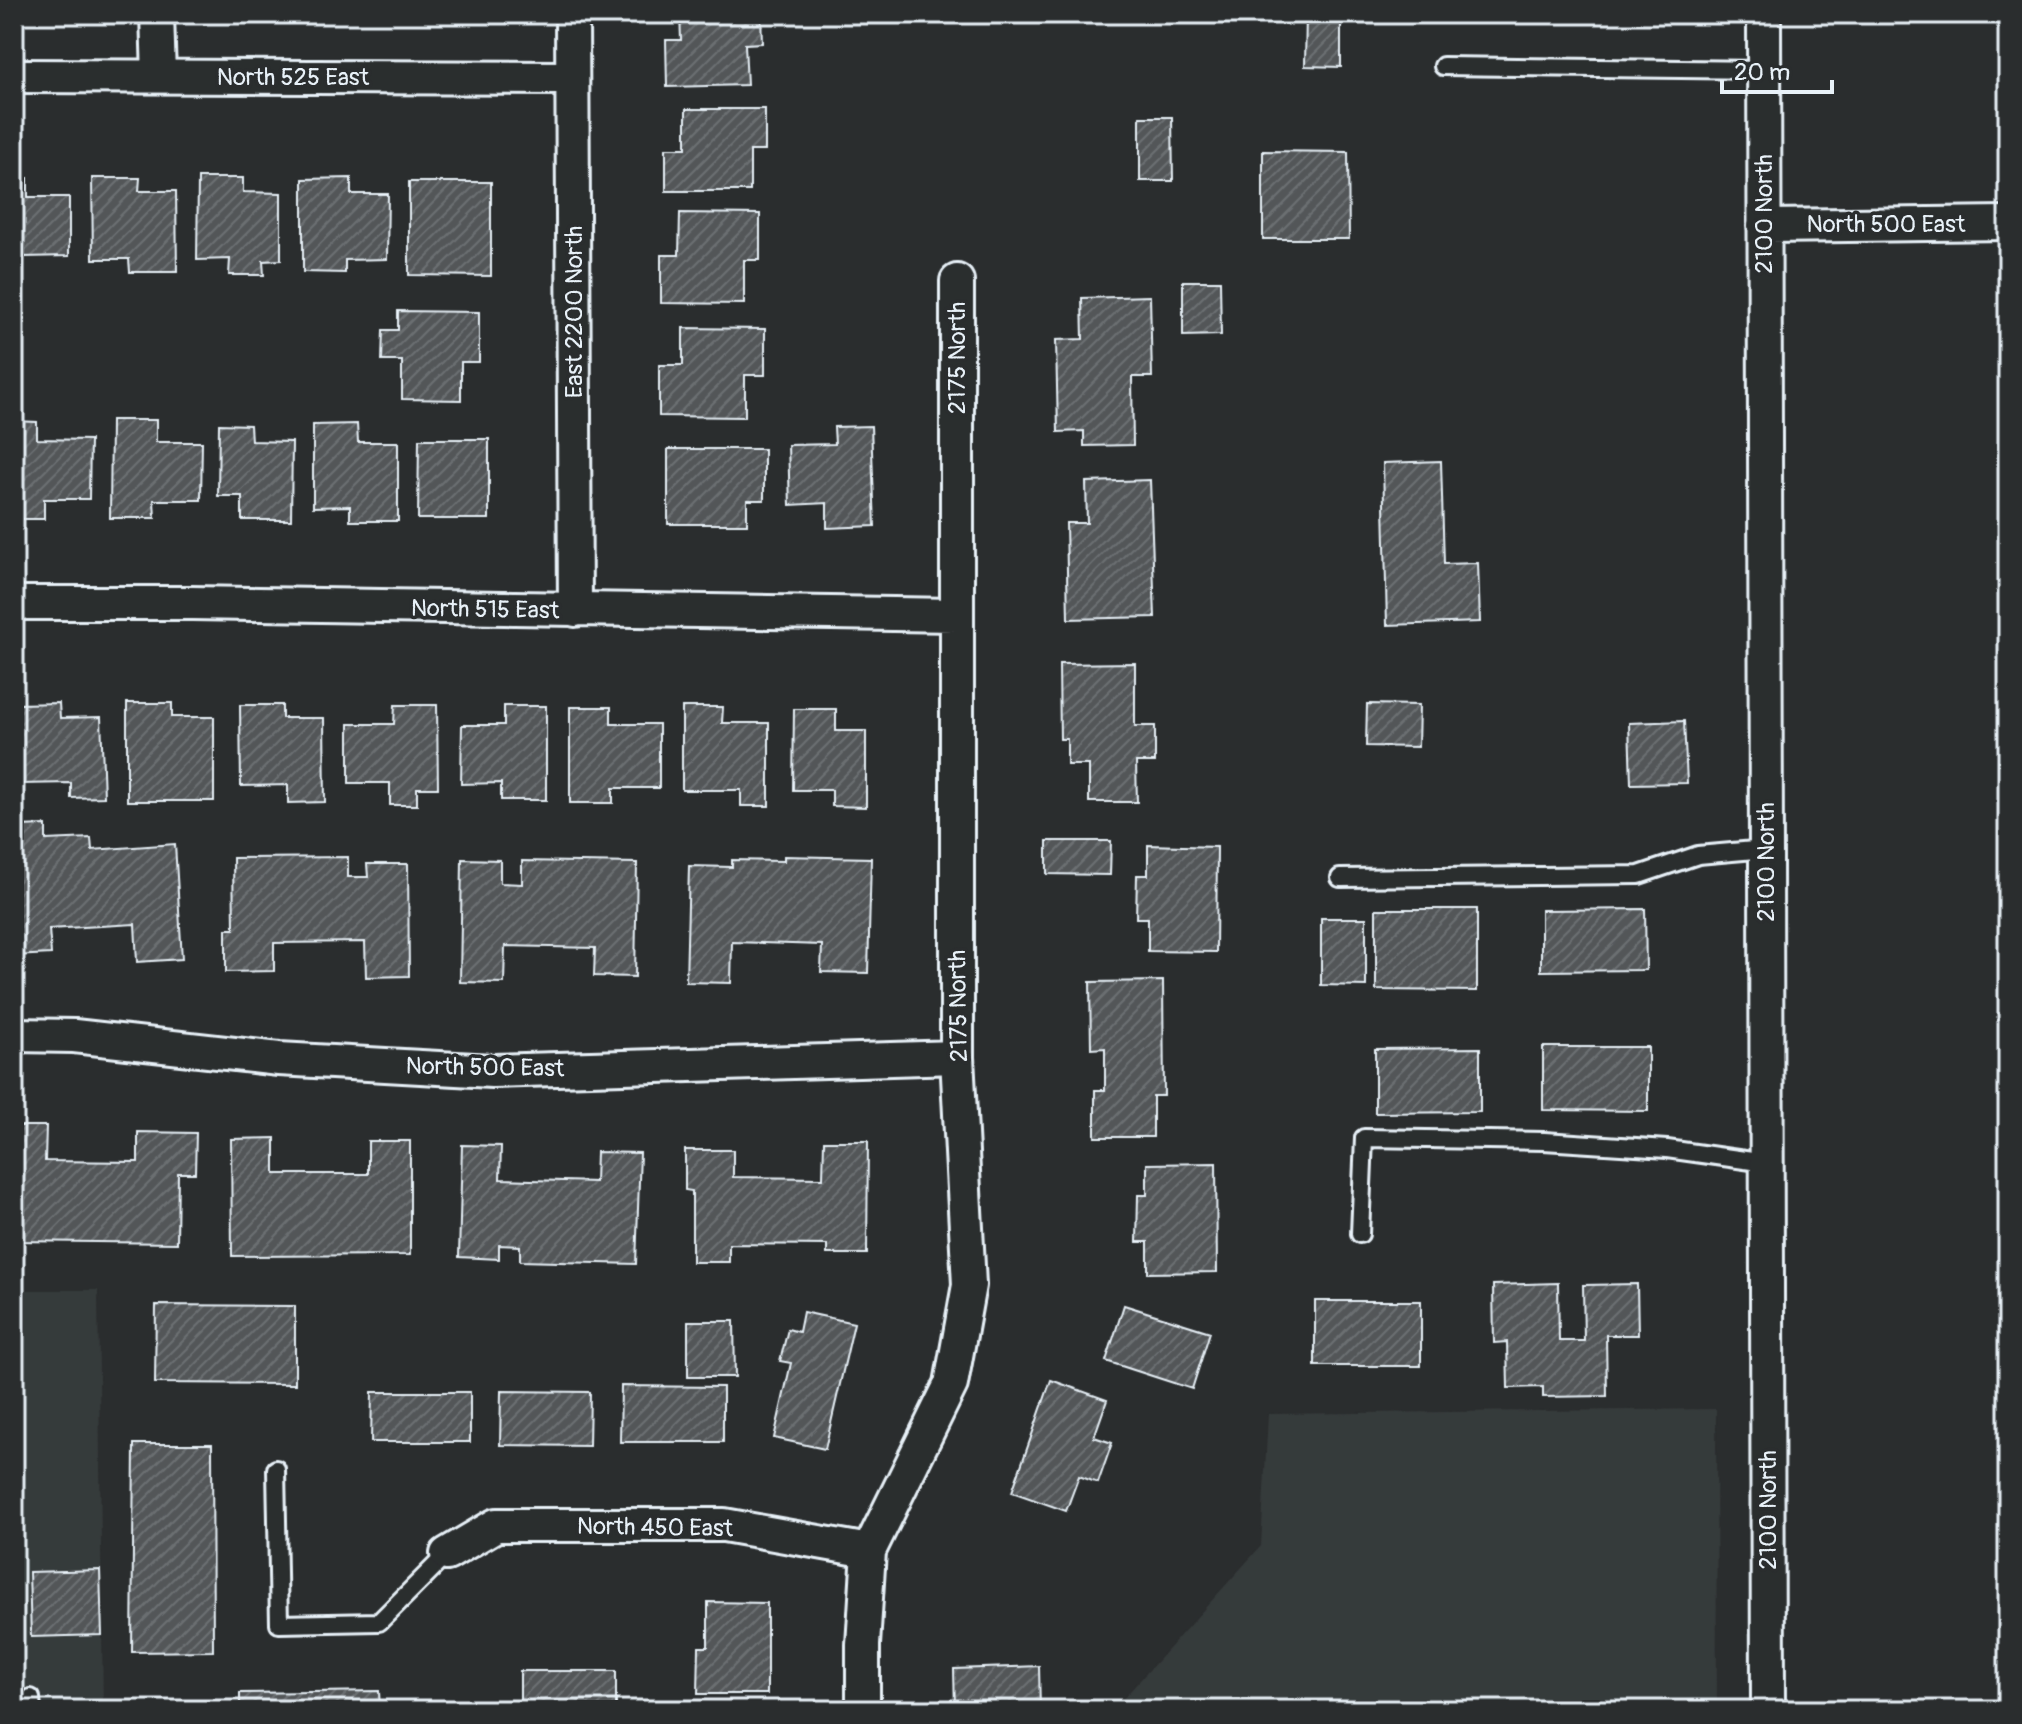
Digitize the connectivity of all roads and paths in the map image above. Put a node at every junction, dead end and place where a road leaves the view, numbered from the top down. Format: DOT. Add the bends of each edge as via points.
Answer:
graph roads {
  1 [pos="157,14"];
  2 [pos="572,14"];
  3 [pos="1764,14"];
  4 [pos="1443,66"];
  5 [pos="1764,70"];
  6 [pos="14,76"];
  7 [pos="159,76"];
  8 [pos="572,78"];
  9 [pos="2008,223"];
  10 [pos="1764,226"];
  11 [pos="957,281"];
  12 [pos="14,603"];
  13 [pos="575,610"];
  14 [pos="956,615"];
  15 [pos="1766,849"];
  16 [pos="1340,878"];
  17 [pos="14,1035"];
  18 [pos="957,1057"];
  19 [pos="1766,1163"];
  20 [pos="1360,1234"];
  21 [pos="276,1469"];
  22 [pos="869,1551"];
  23 [pos="447,1554"];
  24 [pos="863,1710"];
  25 [pos="1768,1710"];
  1 -- 7 [label="street"];
  2 -- 8 [label="street, East 2200 North"];
  3 -- 5 [label="street, 2100 North"];
  4 -- 5 [label="lane"];
  5 -- 10 [label="street, 2100 North"];
  6 -- 7 [label="street, North 525 East"];
  7 -- 8 [label="street, North 525 East"];
  8 -- 13 [label="street, East 2200 North"];
  9 -- 10 [label="street, North 500 East"];
  10 -- 15 [label="street, 2100 North"];
  11 -- 14 [label="street, 2175 North"];
  12 -- 13 [label="street, North 515 East"];
  13 -- 14 [label="street, North 515 East"];
  14 -- 18 [label="street, 2175 North"];
  15 -- 16 [label="lane" via="1698,855 1639,875"];
  15 -- 19 [label="street, 2100 North"];
  17 -- 18 [label="street, North 500 East" via="74,1036 279,1059 492,1071"];
  18 -- 22 [label="street, 2175 North" via="969,1285 951,1384"];
  19 -- 20 [label="lane" via="1667,1149 1544,1141 1364,1138"];
  19 -- 25 [label="street, 2100 North"];
  21 -- 23 [label="lane" via="279,1624 379,1622"];
  22 -- 23 [label="street, North 450 East" via="724,1525 496,1525"];
  22 -- 24 [label="street, 2175 North"];
}
